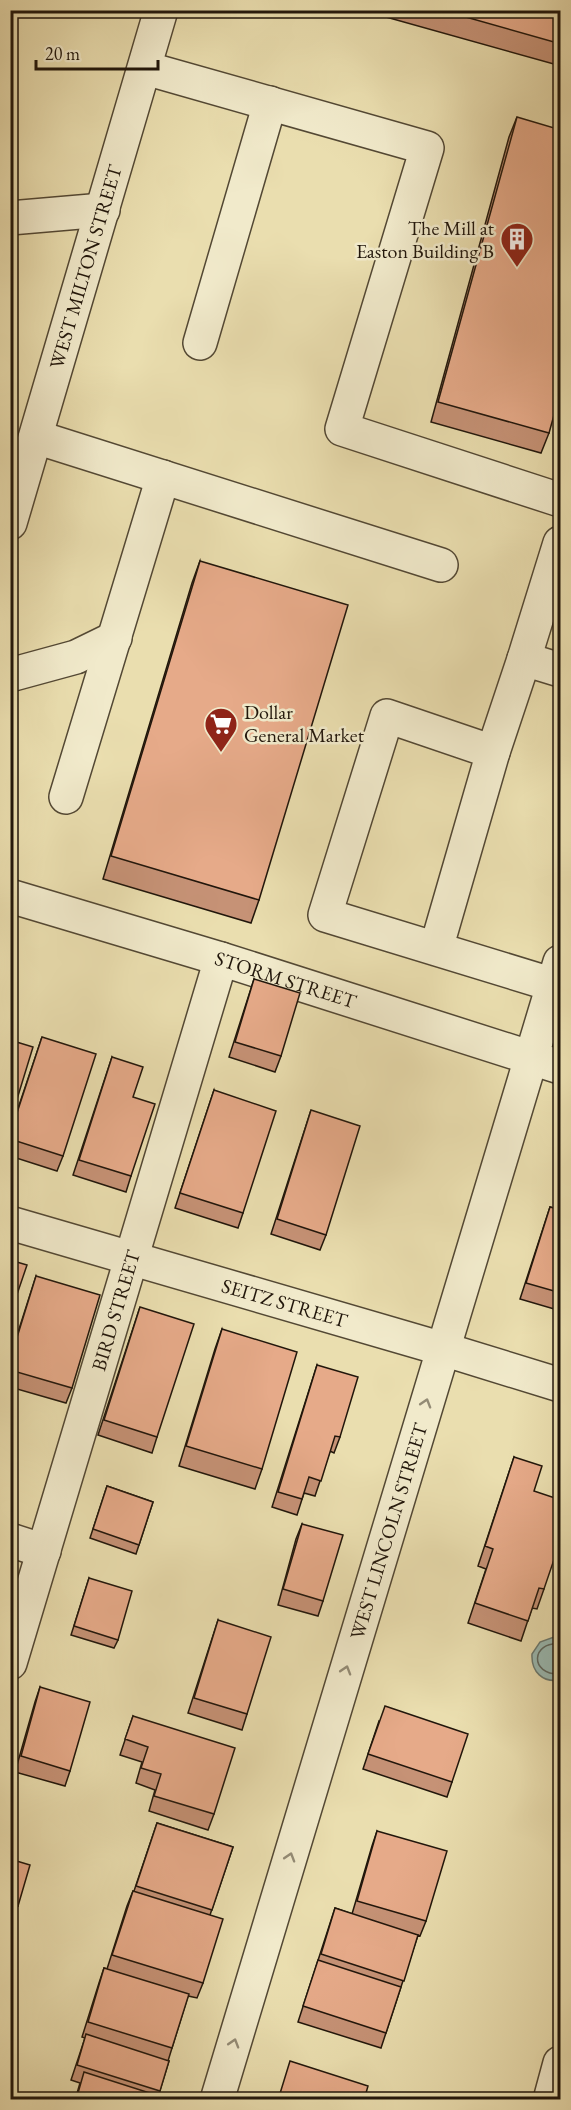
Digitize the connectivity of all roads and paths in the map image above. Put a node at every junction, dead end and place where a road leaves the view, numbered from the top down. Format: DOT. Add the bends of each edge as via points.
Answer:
graph roads {
  1 [pos="161,10"];
  2 [pos="145,68"];
  3 [pos="270,103"];
  4 [pos="103,210"];
  5 [pos="10,218"];
  6 [pos="200,343"];
  7 [pos="36,437"];
  8 [pos="163,477"];
  9 [pos="561,500"];
  10 [pos="10,523"];
  11 [pos="561,543"];
  12 [pos="441,566"];
  13 [pos="115,638"];
  14 [pos="524,659"];
  15 [pos="561,670"];
  16 [pos="10,675"];
  17 [pos="493,752"];
  18 [pos="66,797"];
  19 [pos="10,896"];
  20 [pos="436,949"];
  21 [pos="221,959"];
  22 [pos="557,973"];
  23 [pos="546,1063"];
  24 [pos="10,1223"];
  25 [pos="130,1258"];
  26 [pos="443,1349"];
  27 [pos="561,1385"];
  28 [pos="10,1540"];
  29 [pos="44,1551"];
  30 [pos="10,1663"];
  31 [pos="561,2063"];
  32 [pos="217,2100"];
  33 [pos="550,2100"];
  1 -- 2 [label="street, WEST MILTON STREET"];
  2 -- 3 [label="street"];
  2 -- 4 [label="street, WEST MILTON STREET"];
  3 -- 6 [label="street"];
  3 -- 9 [label="street" via="427,148 342,429"];
  4 -- 5 [label="street"];
  4 -- 7 [label="street, WEST MILTON STREET"];
  7 -- 8 [label="street"];
  7 -- 10 [label="street, WEST MILTON STREET"];
  8 -- 12 [label="street"];
  8 -- 13 [label="street"];
  11 -- 14 [label="street"];
  13 -- 16 [label="street" via="76,657"];
  13 -- 18 [label="street"];
  14 -- 15 [label="street"];
  14 -- 17 [label="street"];
  17 -- 20 [label="street"];
  17 -- 20 [label="street" via="387,716 325,915"];
  19 -- 21 [label="street, STORM STREET"];
  20 -- 22 [label="street"];
  21 -- 23 [label="street, STORM STREET"];
  21 -- 25 [label="street, BIRD STREET"];
  22 -- 23 [label="street, WEST LINCOLN STREET"];
  23 -- 26 [label="street, WEST LINCOLN STREET"];
  24 -- 25 [label="street, SEITZ STREET"];
  25 -- 26 [label="street, SEITZ STREET"];
  25 -- 29 [label="street, BIRD STREET"];
  26 -- 27 [label="street, SEITZ STREET"];
  32 -- 26 [label="street, WEST LINCOLN STREET, one-way"];
  28 -- 29 [label="street"];
  29 -- 30 [label="street, BIRD STREET"];
  31 -- 33 [label="street"];
}
